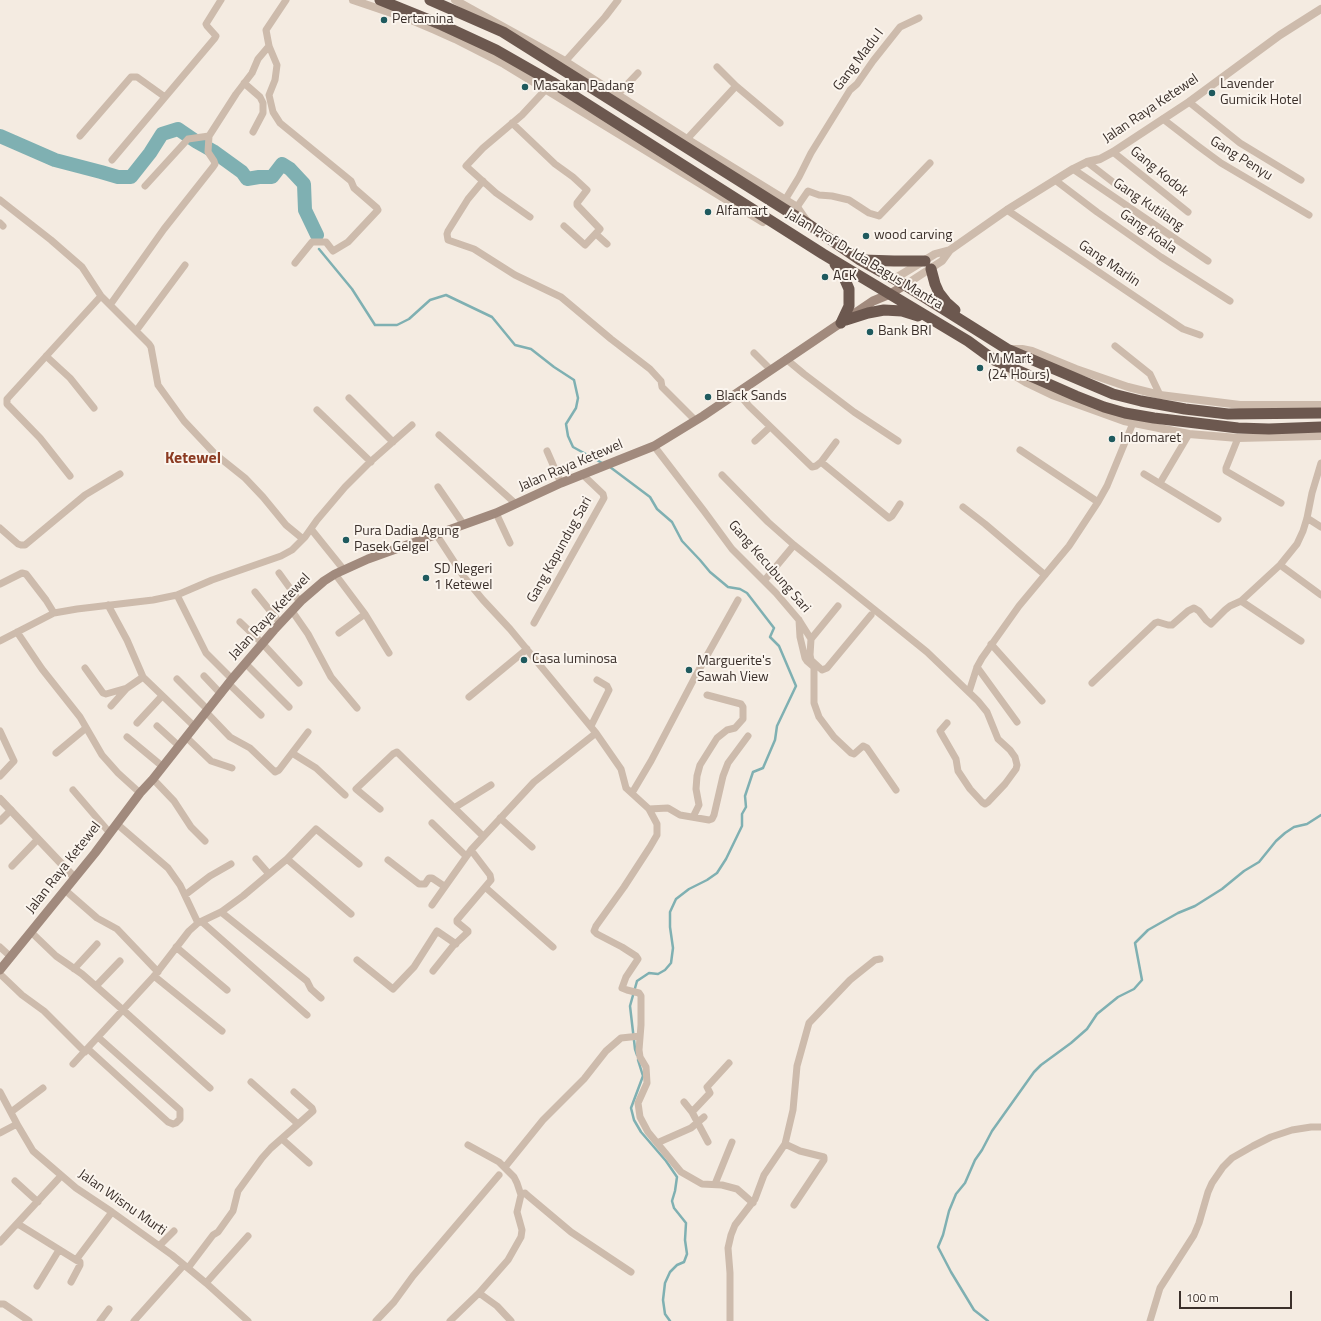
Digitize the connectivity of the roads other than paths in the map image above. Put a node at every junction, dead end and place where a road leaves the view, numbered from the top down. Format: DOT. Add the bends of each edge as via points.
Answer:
graph roads {
  1 [pos="221,0"];
  2 [pos="286,0"];
  3 [pos="353,0"];
  4 [pos="380,0"];
  5 [pos="430,0"];
  6 [pos="455,0"];
  7 [pos="618,0"];
  8 [pos="1321,9"];
  9 [pos="919,18"];
  10 [pos="269,46"];
  11 [pos="562,64"];
  12 [pos="717,67"];
  13 [pos="638,73"];
  14 [pos="244,83"];
  15 [pos="550,86"];
  16 [pos="736,86"];
  17 [pos="618,94"];
  18 [pos="165,97"];
  19 [pos="1189,102"];
  20 [pos="1163,119"];
  21 [pos="512,123"];
  22 [pos="780,123"];
  23 [pos="253,132"];
  24 [pos="80,136"];
  25 [pos="208,138"];
  26 [pos="687,139"];
  27 [pos="1113,152"];
  28 [pos="112,160"];
  29 [pos="1086,162"];
  30 [pos="930,163"];
  31 [pos="1073,169"];
  32 [pos="1055,180"];
  33 [pos="1301,180"];
  34 [pos="483,182"];
  35 [pos="145,186"];
  36 [pos="1118,186"];
  37 [pos="0,200"];
  38 [pos="785,200"];
  39 [pos="797,207"];
  40 [pos="1007,210"];
  41 [pos="1188,212"];
  42 [pos="1309,215"];
  43 [pos="530,217"];
  44 [pos="808,224"];
  45 [pos="564,226"];
  46 [pos="596,234"];
  47 [pos="607,244"];
  48 [pos="823,254"];
  49 [pos="860,260"];
  50 [pos="1208,261"];
  51 [pos="295,263"];
  52 [pos="185,265"];
  53 [pos="928,265"];
  54 [pos="894,279"];
  55 [pos="905,285"];
  56 [pos="886,291"];
  57 [pos="101,296"];
  58 [pos="1230,301"];
  59 [pos="110,305"];
  60 [pos="843,322"];
  61 [pos="136,331"];
  62 [pos="978,331"];
  63 [pos="1200,335"];
  64 [pos="968,341"];
  65 [pos="1115,346"];
  66 [pos="1007,349"];
  67 [pos="754,353"];
  68 [pos="46,356"];
  69 [pos="786,359"];
  70 [pos="994,360"];
  71 [pos="771,370"];
  72 [pos="738,393"];
  73 [pos="1160,395"];
  74 [pos="348,398"];
  75 [pos="1321,405"];
  76 [pos="1203,406"];
  77 [pos="94,408"];
  78 [pos="317,410"];
  79 [pos="1321,413"];
  80 [pos="695,420"];
  81 [pos="1132,423"];
  82 [pos="412,425"];
  83 [pos="770,426"];
  84 [pos="1321,427"];
  85 [pos="1190,434"];
  86 [pos="439,435"];
  87 [pos="1321,436"];
  88 [pos="1238,438"];
  89 [pos="755,441"];
  90 [pos="393,442"];
  91 [pos="836,442"];
  92 [pos="898,442"];
  93 [pos="654,446"];
  94 [pos="1020,450"];
  95 [pos="547,451"];
  96 [pos="371,462"];
  97 [pos="821,462"];
  98 [pos="1320,468"];
  99 [pos="120,474"];
  100 [pos="582,474"];
  101 [pos="1144,474"];
  102 [pos="722,475"];
  103 [pos="70,476"];
  104 [pos="561,483"];
  105 [pos="1160,483"];
  106 [pos="438,488"];
  107 [pos="1098,502"];
  108 [pos="1281,503"];
  109 [pos="516,504"];
  110 [pos="900,504"];
  111 [pos="963,507"];
  112 [pos="496,513"];
  113 [pos="1307,518"];
  114 [pos="1218,519"];
  115 [pos="464,525"];
  116 [pos="0,527"];
  117 [pos="1321,527"];
  118 [pos="311,529"];
  119 [pos="436,534"];
  120 [pos="303,539"];
  121 [pos="510,543"];
  122 [pos="794,545"];
  123 [pos="1280,566"];
  124 [pos="344,570"];
  125 [pos="278,573"];
  126 [pos="335,574"];
  127 [pos="1045,575"];
  128 [pos="764,581"];
  129 [pos="0,584"];
  130 [pos="255,592"];
  131 [pos="177,594"];
  132 [pos="1321,594"];
  133 [pos="738,600"];
  134 [pos="1241,601"];
  135 [pos="300,602"];
  136 [pos="108,606"];
  137 [pos="838,606"];
  138 [pos="292,611"];
  139 [pos="54,613"];
  140 [pos="365,614"];
  141 [pos="871,615"];
  142 [pos="799,620"];
  143 [pos="240,622"];
  144 [pos="280,623"];
  145 [pos="534,623"];
  146 [pos="17,632"];
  147 [pos="339,633"];
  148 [pos="810,638"];
  149 [pos="0,641"];
  150 [pos="1301,641"];
  151 [pos="262,643"];
  152 [pos="991,644"];
  153 [pos="527,649"];
  154 [pos="389,653"];
  155 [pos="245,663"];
  156 [pos="977,667"];
  157 [pos="85,668"];
  158 [pos="204,676"];
  159 [pos="143,677"];
  160 [pos="177,679"];
  161 [pos="597,680"];
  162 [pos="230,681"];
  163 [pos="299,683"];
  164 [pos="1092,683"];
  165 [pos="127,688"];
  166 [pos="969,692"];
  167 [pos="221,694"];
  168 [pos="707,695"];
  169 [pos="162,696"];
  170 [pos="469,697"];
  171 [pos="1042,701"];
  172 [pos="111,706"];
  173 [pos="289,707"];
  174 [pos="357,708"];
  175 [pos="207,711"];
  176 [pos="261,714"];
  177 [pos="1017,722"];
  178 [pos="137,723"];
  179 [pos="947,723"];
  180 [pos="157,726"];
  181 [pos="194,726"];
  182 [pos="591,726"];
  183 [pos="86,728"];
  184 [pos="0,731"];
  185 [pos="308,732"];
  186 [pos="596,732"];
  187 [pos="748,736"];
  188 [pos="127,737"];
  189 [pos="186,737"];
  190 [pos="179,746"];
  191 [pos="56,753"];
  192 [pos="292,753"];
  193 [pos="162,766"];
  194 [pos="232,768"];
  195 [pos="0,776"];
  196 [pos="153,779"];
  197 [pos="491,785"];
  198 [pos="73,790"];
  199 [pos="896,790"];
  200 [pos="140,793"];
  201 [pos="632,793"];
  202 [pos="345,795"];
  203 [pos="0,799"];
  204 [pos="454,808"];
  205 [pos="380,809"];
  206 [pos="649,809"];
  207 [pos="11,810"];
  208 [pos="693,817"];
  209 [pos="500,818"];
  210 [pos="0,821"];
  211 [pos="432,823"];
  212 [pos="117,824"];
  213 [pos="109,832"];
  214 [pos="483,836"];
  215 [pos="38,839"];
  216 [pos="205,841"];
  217 [pos="532,847"];
  218 [pos="468,853"];
  219 [pos="256,859"];
  220 [pos="287,859"];
  221 [pos="388,860"];
  222 [pos="231,864"];
  223 [pos="359,864"];
  224 [pos="12,866"];
  225 [pos="269,874"];
  226 [pos="74,877"];
  227 [pos="444,886"];
  228 [pos="485,887"];
  229 [pos="65,890"];
  230 [pos="185,895"];
  231 [pos="432,905"];
  232 [pos="221,912"];
  233 [pos="351,914"];
  234 [pos="200,923"];
  235 [pos="31,932"];
  236 [pos="97,944"];
  237 [pos="456,944"];
  238 [pos="0,947"];
  239 [pos="176,947"];
  240 [pos="552,947"];
  241 [pos="11,957"];
  242 [pos="880,959"];
  243 [pos="357,960"];
  244 [pos="120,961"];
  245 [pos="74,969"];
  246 [pos="433,971"];
  247 [pos="1,974"];
  248 [pos="156,974"];
  249 [pos="96,986"];
  250 [pos="227,990"];
  251 [pos="322,998"];
  252 [pos="123,1010"];
  253 [pos="307,1015"];
  254 [pos="222,1031"];
  255 [pos="636,1036"];
  256 [pos="98,1037"];
  257 [pos="87,1051"];
  258 [pos="729,1063"];
  259 [pos="73,1064"];
  260 [pos="251,1082"];
  261 [pos="43,1088"];
  262 [pos="210,1088"];
  263 [pos="0,1092"];
  264 [pos="294,1092"];
  265 [pos="684,1102"];
  266 [pos="3,1105"];
  267 [pos="11,1112"];
  268 [pos="692,1112"];
  269 [pos="704,1117"];
  270 [pos="698,1123"];
  271 [pos="17,1124"];
  272 [pos="298,1124"];
  273 [pos="1321,1127"];
  274 [pos="0,1133"];
  275 [pos="282,1139"];
  276 [pos="708,1142"];
  277 [pos="732,1142"];
  278 [pos="657,1143"];
  279 [pos="785,1144"];
  280 [pos="468,1145"];
  281 [pos="309,1163"];
  282 [pos="505,1167"];
  283 [pos="499,1174"];
  284 [pos="61,1176"];
  285 [pos="15,1181"];
  286 [pos="715,1184"];
  287 [pos="521,1195"];
  288 [pos="38,1202"];
  289 [pos="753,1203"];
  290 [pos="794,1205"];
  291 [pos="112,1212"];
  292 [pos="18,1224"];
  293 [pos="174,1231"];
  294 [pos="248,1236"];
  295 [pos="0,1242"];
  296 [pos="160,1245"];
  297 [pos="59,1250"];
  298 [pos="76,1260"];
  299 [pos="186,1266"];
  300 [pos="632,1272"];
  301 [pos="71,1282"];
  302 [pos="206,1282"];
  303 [pos="37,1286"];
  304 [pos="479,1293"];
  305 [pos="0,1304"];
  306 [pos="109,1309"];
  307 [pos="29,1321"];
  308 [pos="100,1321"];
  309 [pos="134,1321"];
  310 [pos="248,1321"];
  311 [pos="376,1321"];
  312 [pos="450,1321"];
  313 [pos="510,1321"];
  314 [pos="730,1321"];
  315 [pos="1150,1321"];
  1 -- 18 [label="street" via="206,24 216,37"];
  2 -- 10 [label="street" via="266,30"];
  3 -- 15 [label="street" via="409,19 455,39"];
  4 -- 15 [label="highway, Jalan Prof Dr Ida Bagus Mantra" via="484,44"];
  5 -- 11 [label="highway, Jalan Prof Dr Ida Bagus Mantra" via="503,32"];
  6 -- 11 [label="street"];
  7 -- 11 [label="street" via="606,17"];
  8 -- 19 [label="street, Jalan Raya Ketewel" via="1280,35"];
  9 -- 38 [label="street, Gang Madu I" via="900,27 850,90"];
  10 -- 14 [label="street"];
  10 -- 51 [label="street" via="277,65 269,95 273,112 280,123 351,181 354,188 378,210 348,242 333,251 326,242 312,242"];
  11 -- 17 [label="street"];
  11 -- 44 [label="highway, Jalan Prof Dr Ida Bagus Mantra"];
  12 -- 16 [label="street"];
  13 -- 17 [label="street"];
  14 -- 23 [label="street" via="263,103 262,114"];
  14 -- 25 [label="street"];
  15 -- 21 [label="street"];
  15 -- 48 [label="highway, Jalan Prof Dr Ida Bagus Mantra"];
  16 -- 22 [label="street"];
  16 -- 26 [label="street"];
  17 -- 26 [label="street"];
  18 -- 24 [label="street" via="137,77 131,77"];
  18 -- 28 [label="street"];
  19 -- 20 [label="street, Jalan Raya Ketewel"];
  19 -- 33 [label="street" via="1240,143"];
  20 -- 27 [label="street, Jalan Raya Ketewel"];
  20 -- 42 [label="street, Gang Penyu" via="1222,163"];
  21 -- 34 [label="street" via="466,166"];
  21 -- 46 [label="street" via="555,164 587,188 577,204 600,228"];
  25 -- 35 [label="street" via="190,138"];
  25 -- 59 [label="street" via="208,152 215,164 164,229"];
  26 -- 38 [label="street"];
  27 -- 29 [label="street, Jalan Raya Ketewel" via="1100,159"];
  27 -- 41 [label="street, Gang Kodok"];
  29 -- 31 [label="street, Jalan Raya Ketewel"];
  29 -- 36 [label="street"];
  30 -- 39 [label="street" via="878,216 849,200 808,191"];
  31 -- 32 [label="street, Jalan Raya Ketewel"];
  31 -- 50 [label="street, Gang Kutilang"];
  32 -- 40 [label="street, Jalan Raya Ketewel"];
  32 -- 58 [label="street, Gang Koala" via="1161,257"];
  34 -- 43 [label="street"];
  34 -- 80 [label="street" via="448,231 448,240 474,249 515,275 561,297 650,369 661,381 662,387"];
  37 -- 57 [label="street" via="75,260"];
  38 -- 39 [label="street"];
  39 -- 44 [label="street"];
  40 -- 53 [label="street, Jalan Raya Ketewel" via="950,250 942,261"];
  40 -- 63 [label="street, Gang Marlin" via="1183,329"];
  44 -- 49 [label="highway, Jalan Prof Dr Ida Bagus Mantra"];
  45 -- 46 [label="street" via="584,245"];
  46 -- 47 [label="street"];
  48 -- 56 [label="highway, Jalan Prof Dr Ida Bagus Mantra"];
  48 -- 60 [label="highway" via="838,267 849,289 849,306"];
  49 -- 53 [label="highway"];
  49 -- 54 [label="highway, Jalan Prof Dr Ida Bagus Mantra"];
  52 -- 61 [label="street"];
  53 -- 54 [label="street, Jalan Raya Ketewel"];
  53 -- 55 [label="street, Jalan Raya Ketewel"];
  53 -- 62 [label="highway" via="942,297"];
  54 -- 55 [label="highway, Jalan Prof Dr Ida Bagus Mantra"];
  54 -- 56 [label="main road, Jalan Raya Ketewel"];
  55 -- 56 [label="main road, Jalan Raya Ketewel"];
  55 -- 62 [label="highway, Jalan Prof Dr Ida Bagus Mantra"];
  56 -- 60 [label="main road, Jalan Raya Ketewel"];
  56 -- 64 [label="highway, Jalan Prof Dr Ida Bagus Mantra"];
  57 -- 59 [label="street"];
  57 -- 68 [label="street"];
  59 -- 61 [label="street"];
  60 -- 64 [label="highway" via="878,311 902,311"];
  60 -- 69 [label="main road, Jalan Raya Ketewel"];
  61 -- 120 [label="street" via="151,347 158,385 184,421 215,454 245,478 286,525"];
  62 -- 66 [label="highway, Jalan Prof Dr Ida Bagus Mantra"];
  64 -- 70 [label="highway, Jalan Prof Dr Ida Bagus Mantra"];
  65 -- 73 [label="street" via="1150,374"];
  66 -- 73 [label="street" via="1032,351 1128,387"];
  66 -- 76 [label="highway, Jalan Prof Dr Ida Bagus Mantra" via="1113,394 1141,401"];
  67 -- 71 [label="street"];
  68 -- 77 [label="street" via="70,378"];
  68 -- 103 [label="street" via="6,402 40,438"];
  69 -- 71 [label="main road, Jalan Raya Ketewel"];
  69 -- 92 [label="street" via="837,400"];
  70 -- 81 [label="street" via="1006,371 1052,395"];
  70 -- 84 [label="highway, Jalan Prof Dr Ida Bagus Mantra" via="1076,396 1125,413 1238,428"];
  71 -- 72 [label="main road, Jalan Raya Ketewel"];
  72 -- 80 [label="main road, Jalan Raya Ketewel"];
  72 -- 83 [label="street"];
  73 -- 76 [label="street"];
  74 -- 90 [label="street"];
  75 -- 76 [label="street"];
  76 -- 79 [label="highway, Jalan Prof Dr Ida Bagus Mantra" via="1228,414"];
  78 -- 96 [label="street"];
  80 -- 93 [label="main road, Jalan Raya Ketewel"];
  81 -- 85 [label="street"];
  81 -- 107 [label="street"];
  82 -- 90 [label="street"];
  83 -- 89 [label="street"];
  83 -- 97 [label="street" via="812,467"];
  85 -- 88 [label="street"];
  85 -- 105 [label="street"];
  86 -- 109 [label="street"];
  87 -- 88 [label="street"];
  88 -- 108 [label="street" via="1226,471"];
  90 -- 96 [label="street"];
  91 -- 97 [label="street"];
  93 -- 100 [label="main road, Jalan Raya Ketewel"];
  93 -- 128 [label="street, Gang Kecubung Sari" via="732,550"];
  94 -- 107 [label="street"];
  95 -- 104 [label="street"];
  96 -- 118 [label="street" via="345,487"];
  97 -- 110 [label="street" via="889,518"];
  98 -- 113 [label="street"];
  99 -- 116 [label="street" via="85,495 25,545 18,544"];
  100 -- 104 [label="main road, Jalan Raya Ketewel"];
  100 -- 145 [label="street, Gang Kapundug Sari" via="604,498"];
  101 -- 105 [label="street"];
  102 -- 122 [label="street" via="763,518"];
  104 -- 109 [label="main road, Jalan Raya Ketewel"];
  105 -- 114 [label="street"];
  106 -- 115 [label="street"];
  107 -- 127 [label="street" via="1069,546"];
  109 -- 112 [label="main road, Jalan Raya Ketewel"];
  111 -- 127 [label="street"];
  112 -- 115 [label="main road, Jalan Raya Ketewel"];
  112 -- 121 [label="street"];
  113 -- 117 [label="street"];
  113 -- 123 [label="street" via="1297,544"];
  115 -- 119 [label="main road, Jalan Raya Ketewel"];
  118 -- 120 [label="street"];
  118 -- 124 [label="street"];
  119 -- 124 [label="main road, Jalan Raya Ketewel"];
  119 -- 153 [label="street" via="464,577"];
  120 -- 131 [label="street" via="281,556"];
  122 -- 128 [label="street"];
  122 -- 166 [label="street" via="911,639"];
  123 -- 132 [label="street"];
  123 -- 134 [label="street"];
  124 -- 126 [label="main road, Jalan Raya Ketewel"];
  125 -- 135 [label="street"];
  126 -- 135 [label="main road, Jalan Raya Ketewel"];
  126 -- 140 [label="street"];
  127 -- 152 [label="street"];
  128 -- 142 [label="street, Gang Kecubung Sari"];
  129 -- 139 [label="street" via="22,572 26,574"];
  130 -- 144 [label="street"];
  131 -- 136 [label="street"];
  131 -- 162 [label="street" via="206,653"];
  133 -- 201 [label="street"];
  134 -- 150 [label="street"];
  134 -- 164 [label="street" via="1230,606 1211,624 1194,608 1172,624 1155,623"];
  135 -- 138 [label="main road, Jalan Raya Ketewel"];
  136 -- 139 [label="street"];
  136 -- 159 [label="street" via="127,640"];
  137 -- 148 [label="street"];
  138 -- 144 [label="main road, Jalan Raya Ketewel"];
  138 -- 174 [label="street" via="308,634 331,677"];
  139 -- 146 [label="street"];
  140 -- 147 [label="street"];
  140 -- 154 [label="street"];
  141 -- 148 [label="street, Gang Kecubung Sari" via="824,670 811,660"];
  142 -- 148 [label="street, Gang Kecubung Sari"];
  142 -- 199 [label="street" via="805,658 814,667 814,703 819,718 851,753 854,754 862,747 867,748"];
  143 -- 151 [label="street"];
  144 -- 151 [label="main road, Jalan Raya Ketewel"];
  146 -- 149 [label="street"];
  146 -- 183 [label="street"];
  151 -- 155 [label="main road, Jalan Raya Ketewel"];
  151 -- 163 [label="street"];
  152 -- 156 [label="street"];
  152 -- 171 [label="street"];
  153 -- 170 [label="street"];
  153 -- 182 [label="street"];
  155 -- 162 [label="main road, Jalan Raya Ketewel"];
  155 -- 173 [label="street"];
  156 -- 166 [label="street"];
  156 -- 177 [label="street"];
  157 -- 165 [label="street" via="103,694"];
  158 -- 167 [label="street"];
  159 -- 165 [label="street"];
  159 -- 169 [label="street"];
  160 -- 175 [label="street"];
  161 -- 182 [label="street" via="608,686 609,690"];
  162 -- 167 [label="main road, Jalan Raya Ketewel"];
  162 -- 176 [label="street"];
  165 -- 172 [label="street"];
  166 -- 179 [label="street" via="987,712 998,739 1010,750 1017,765 1005,784 985,804 970,789 958,771 956,759 941,733"];
  167 -- 175 [label="main road, Jalan Raya Ketewel"];
  168 -- 208 [label="street" via="741,704 743,719 735,728 727,730 717,738 700,765 696,789 699,805"];
  169 -- 178 [label="street"];
  169 -- 181 [label="street"];
  175 -- 181 [label="main road, Jalan Raya Ketewel"];
  175 -- 192 [label="street" via="230,737 250,748 274,772 279,770"];
  180 -- 190 [label="street"];
  181 -- 189 [label="main road, Jalan Raya Ketewel"];
  182 -- 186 [label="street"];
  183 -- 191 [label="street"];
  183 -- 200 [label="street" via="102,755 118,774"];
  184 -- 195 [label="street" via="14,761"];
  185 -- 192 [label="street"];
  186 -- 201 [label="street" via="621,769 626,788"];
  186 -- 209 [label="street" via="539,777"];
  187 -- 208 [label="street" via="728,763 714,817 709,820"];
  188 -- 193 [label="street"];
  189 -- 190 [label="main road, Jalan Raya Ketewel"];
  189 -- 194 [label="street" via="211,761"];
  190 -- 193 [label="main road, Jalan Raya Ketewel"];
  192 -- 202 [label="street" via="316,768"];
  193 -- 196 [label="main road, Jalan Raya Ketewel"];
  196 -- 200 [label="main road, Jalan Raya Ketewel"];
  196 -- 216 [label="street"];
  197 -- 204 [label="street"];
  198 -- 213 [label="street"];
  200 -- 212 [label="main road, Jalan Raya Ketewel"];
  201 -- 206 [label="street"];
  203 -- 207 [label="street"];
  204 -- 205 [label="street" via="395,752 356,789"];
  204 -- 214 [label="street"];
  206 -- 208 [label="street" via="668,808 677,814"];
  206 -- 255 [label="street" via="657,824 657,834 594,931 638,958 622,988 641,996"];
  207 -- 210 [label="street"];
  207 -- 215 [label="street"];
  209 -- 214 [label="street"];
  209 -- 217 [label="street"];
  211 -- 218 [label="street"];
  212 -- 213 [label="main road, Jalan Raya Ketewel"];
  212 -- 230 [label="street" via="168,868"];
  213 -- 226 [label="main road, Jalan Raya Ketewel"];
  214 -- 218 [label="street"];
  215 -- 224 [label="street"];
  215 -- 226 [label="street"];
  218 -- 227 [label="street"];
  218 -- 228 [label="street" via="491,877"];
  219 -- 225 [label="street"];
  220 -- 223 [label="street" via="316,829"];
  220 -- 225 [label="street"];
  220 -- 233 [label="street"];
  221 -- 227 [label="street" via="419,884 424,884 432,878"];
  222 -- 230 [label="street"];
  225 -- 232 [label="street"];
  226 -- 229 [label="main road, Jalan Raya Ketewel"];
  227 -- 231 [label="street"];
  228 -- 237 [label="street" via="457,920 468,932"];
  228 -- 240 [label="street"];
  229 -- 235 [label="main road, Jalan Raya Ketewel"];
  229 -- 248 [label="street" via="97,918 117,929"];
  230 -- 234 [label="street"];
  232 -- 234 [label="street"];
  232 -- 251 [label="street" via="307,981 311,989"];
  234 -- 239 [label="street" via="186,934"];
  234 -- 253 [label="street"];
  235 -- 241 [label="main road, Jalan Raya Ketewel"];
  235 -- 245 [label="street"];
  236 -- 245 [label="street"];
  237 -- 243 [label="street" via="436,931 414,967 393,989"];
  237 -- 246 [label="street"];
  238 -- 241 [label="street"];
  239 -- 248 [label="street"];
  239 -- 250 [label="street"];
  241 -- 247 [label="main road, Jalan Raya Ketewel"];
  242 -- 279 [label="street" via="875,960 850,980 809,1023 797,1066"];
  244 -- 249 [label="street"];
  245 -- 249 [label="street"];
  247 -- 257 [label="street"];
  248 -- 252 [label="street"];
  248 -- 254 [label="street"];
  249 -- 252 [label="street"];
  252 -- 256 [label="street"];
  252 -- 262 [label="street"];
  255 -- 278 [label="street" via="640,1056 646,1067 647,1083 638,1103 638,1110 645,1128"];
  255 -- 282 [label="street" via="620,1038 606,1051 584,1079 543,1120"];
  256 -- 257 [label="street"];
  256 -- 257 [label="street" via="180,1110 180,1119 173,1124 168,1122"];
  257 -- 259 [label="street"];
  258 -- 268 [label="street" via="707,1087 710,1094"];
  260 -- 272 [label="street"];
  261 -- 267 [label="street"];
  263 -- 266 [label="street, Jalan Wisnu Murti"];
  264 -- 272 [label="street" via="313,1111"];
  265 -- 268 [label="street"];
  266 -- 267 [label="street, Jalan Wisnu Murti"];
  267 -- 271 [label="street, Jalan Wisnu Murti"];
  268 -- 270 [label="street"];
  269 -- 270 [label="street"];
  270 -- 276 [label="street"];
  270 -- 278 [label="street"];
  271 -- 274 [label="street"];
  271 -- 284 [label="street, Jalan Wisnu Murti" via="33,1151"];
  272 -- 275 [label="street"];
  273 -- 315 [label="street" via="1292,1130 1271,1137 1232,1158 1223,1167 1208,1192 1194,1236 1160,1288"];
  275 -- 281 [label="street"];
  275 -- 299 [label="street" via="262,1158 238,1191 233,1211 218,1232"];
  277 -- 286 [label="street"];
  278 -- 286 [label="street" via="681,1172 702,1184"];
  279 -- 289 [label="street" via="764,1175"];
  279 -- 290 [label="street" via="824,1157"];
  280 -- 282 [label="street"];
  282 -- 287 [label="street" via="517,1183"];
  283 -- 311 [label="street"];
  284 -- 288 [label="street"];
  284 -- 291 [label="street, Jalan Wisnu Murti"];
  285 -- 288 [label="street"];
  286 -- 289 [label="street" via="737,1189"];
  287 -- 300 [label="street" via="525,1193 571,1232"];
  287 -- 304 [label="street" via="517,1212 522,1230 521,1237 508,1260"];
  288 -- 292 [label="street"];
  289 -- 314 [label="street" via="735,1225 728,1248"];
  291 -- 296 [label="street, Jalan Wisnu Murti"];
  291 -- 298 [label="street"];
  292 -- 295 [label="street"];
  292 -- 297 [label="street"];
  293 -- 296 [label="street"];
  294 -- 302 [label="street"];
  296 -- 299 [label="street, Jalan Wisnu Murti"];
  297 -- 298 [label="street"];
  297 -- 303 [label="street"];
  298 -- 301 [label="street" via="80,1265"];
  299 -- 302 [label="street, Jalan Wisnu Murti"];
  299 -- 309 [label="street"];
  302 -- 310 [label="street, Jalan Wisnu Murti"];
  304 -- 312 [label="street"];
  304 -- 313 [label="street" via="497,1306"];
  305 -- 307 [label="street" via="4,1304"];
  306 -- 308 [label="street"];
}
